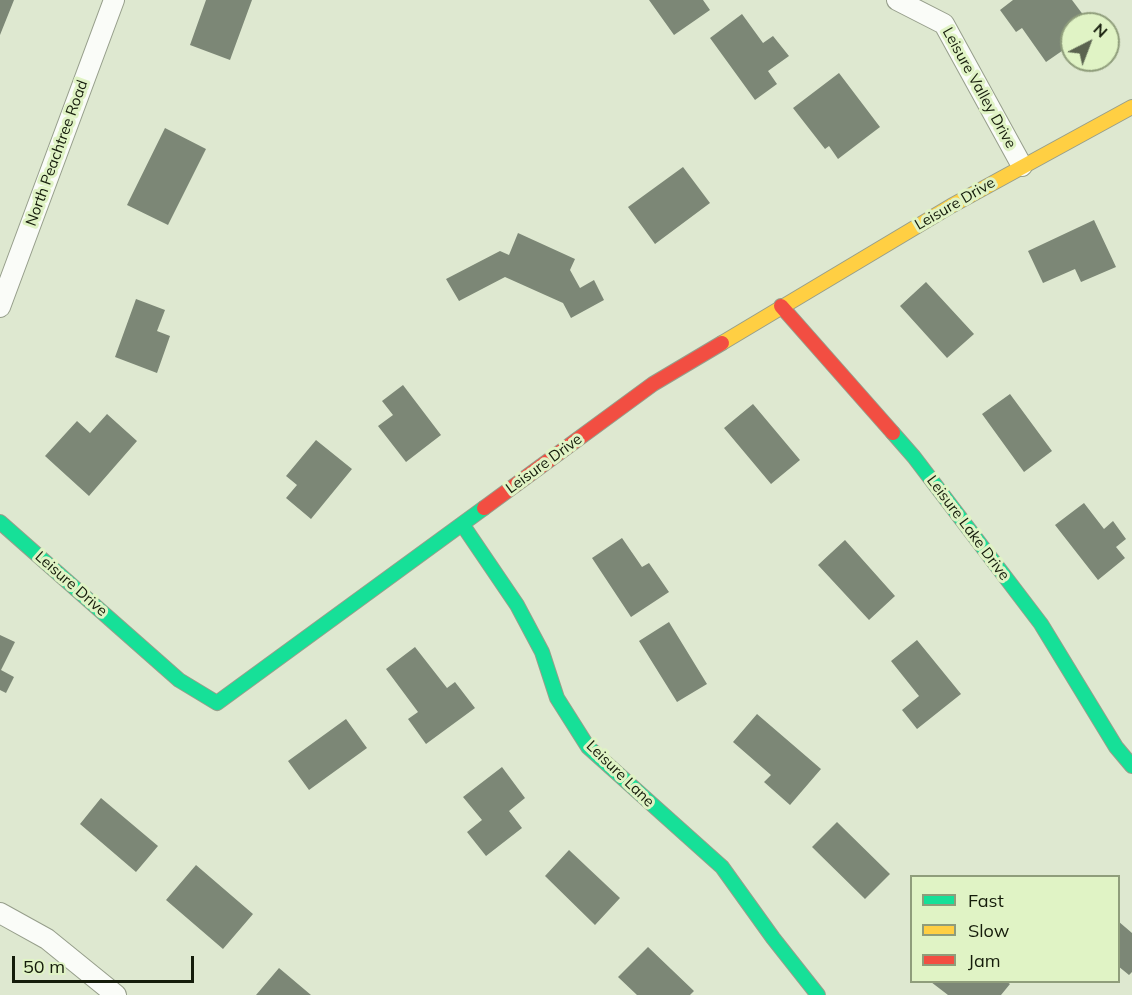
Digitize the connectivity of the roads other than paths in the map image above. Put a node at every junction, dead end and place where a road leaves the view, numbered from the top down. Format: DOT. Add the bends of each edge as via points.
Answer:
graph roads {
  1 [pos="114,0"];
  2 [pos="897,0"];
  3 [pos="1132,107"];
  4 [pos="1022,166"];
  5 [pos="0,305"];
  6 [pos="781,306"];
  7 [pos="0,522"];
  8 [pos="462,524"];
  9 [pos="1132,766"];
  10 [pos="0,913"];
  11 [pos="116,995"];
  12 [pos="818,995"];
  1 -- 5 [label="street, North Peachtree Road"];
  2 -- 4 [label="street, Leisure Valley Drive" via="944,24"];
  3 -- 4 [label="street, Leisure Drive"];
  4 -- 6 [label="street, Leisure Drive"];
  6 -- 8 [label="street, Leisure Drive" via="653,384"];
  6 -- 9 [label="street, Leisure Lake Drive" via="914,457 1041,624 1116,747"];
  7 -- 8 [label="street, Leisure Drive" via="179,680 217,703"];
  8 -- 12 [label="street, Leisure Lane" via="517,604 542,652 557,698 588,747 722,867"];
  10 -- 11 [label="street" via="47,939"];
}
